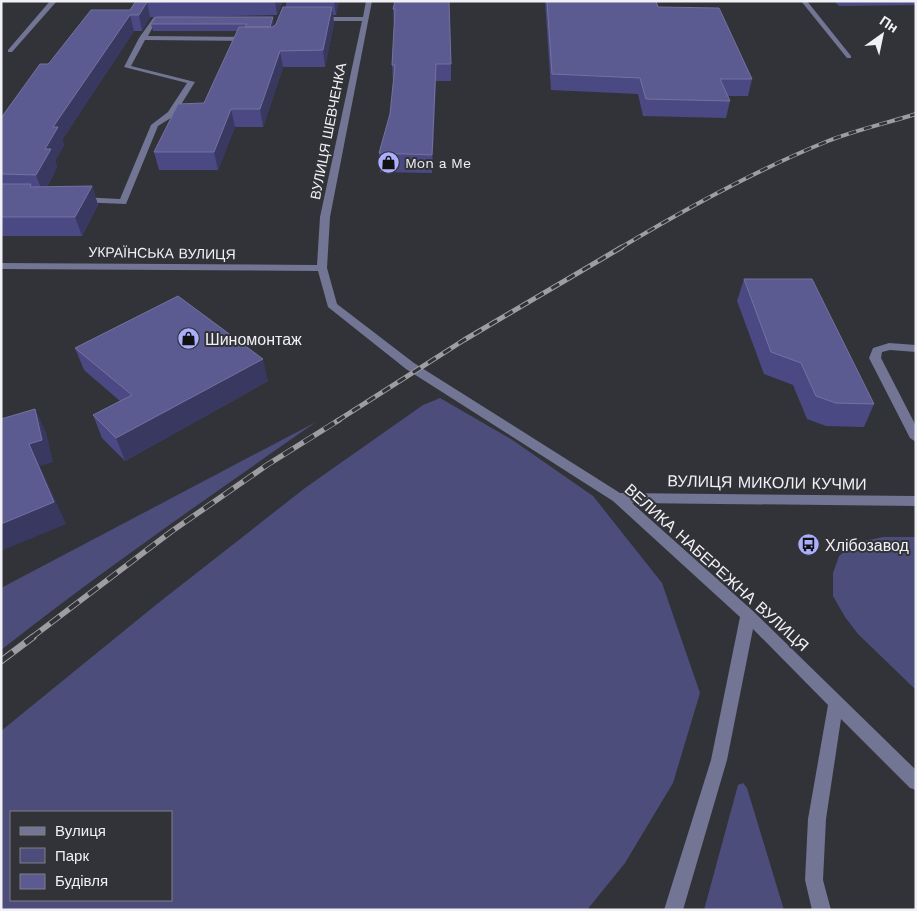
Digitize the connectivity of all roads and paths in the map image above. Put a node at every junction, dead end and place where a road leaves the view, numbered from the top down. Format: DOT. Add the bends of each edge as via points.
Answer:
graph roads {
  1 [pos="54,1"];
  2 [pos="369,1"];
  3 [pos="804,1"];
  4 [pos="183,19"];
  5 [pos="309,19"];
  6 [pos="364,19"];
  7 [pos="142,38"];
  8 [pos="255,40"];
  9 [pos="10,51"];
  10 [pos="849,57"];
  11 [pos="67,200"];
  12 [pos="1,266"];
  13 [pos="322,268"];
  14 [pos="916,349"];
  15 [pos="916,438"];
  16 [pos="618,498"];
  17 [pos="916,501"];
  18 [pos="748,615"];
  19 [pos="836,702"];
  20 [pos="916,782"];
  21 [pos="673,910"];
  22 [pos="822,910"];
  1 -- 9 [label="street"];
  2 -- 6 [label="street, ВУЛИЦЯ ШЕВЧЕНКА"];
  3 -- 10 [label="street"];
  4 -- 7 [label="street" via="154,19"];
  5 -- 6 [label="street"];
  6 -- 13 [label="street, ВУЛИЦЯ ШЕВЧЕНКА" via="325,217"];
  7 -- 8 [label="street"];
  7 -- 11 [label="street" via="127,67 191,82 171,114 155,125 123,202"];
  12 -- 13 [label="street, УКРАЇНСЬКА ВУЛИЦЯ"];
  13 -- 16 [label="street, ВЕЛИКА НАБЕРЕЖНА ВУЛИЦЯ" via="332,305 371,336 410,366"];
  14 -- 15 [label="street" via="889,346 877,350 875,358"];
  16 -- 17 [label="street, ВУЛИЦЯ МИКОЛИ КУЧМИ"];
  16 -- 18 [label="street, ВЕЛИКА НАБЕРЕЖНА ВУЛИЦЯ"];
  18 -- 19 [label="street, ВЕЛИКА НАБЕРЕЖНА ВУЛИЦЯ"];
  18 -- 21 [label="street" via="718,760"];
  19 -- 20 [label="street, ВЕЛИКА НАБЕРЕЖНА ВУЛИЦЯ"];
  19 -- 22 [label="street" via="817,819 814,880"];
}
